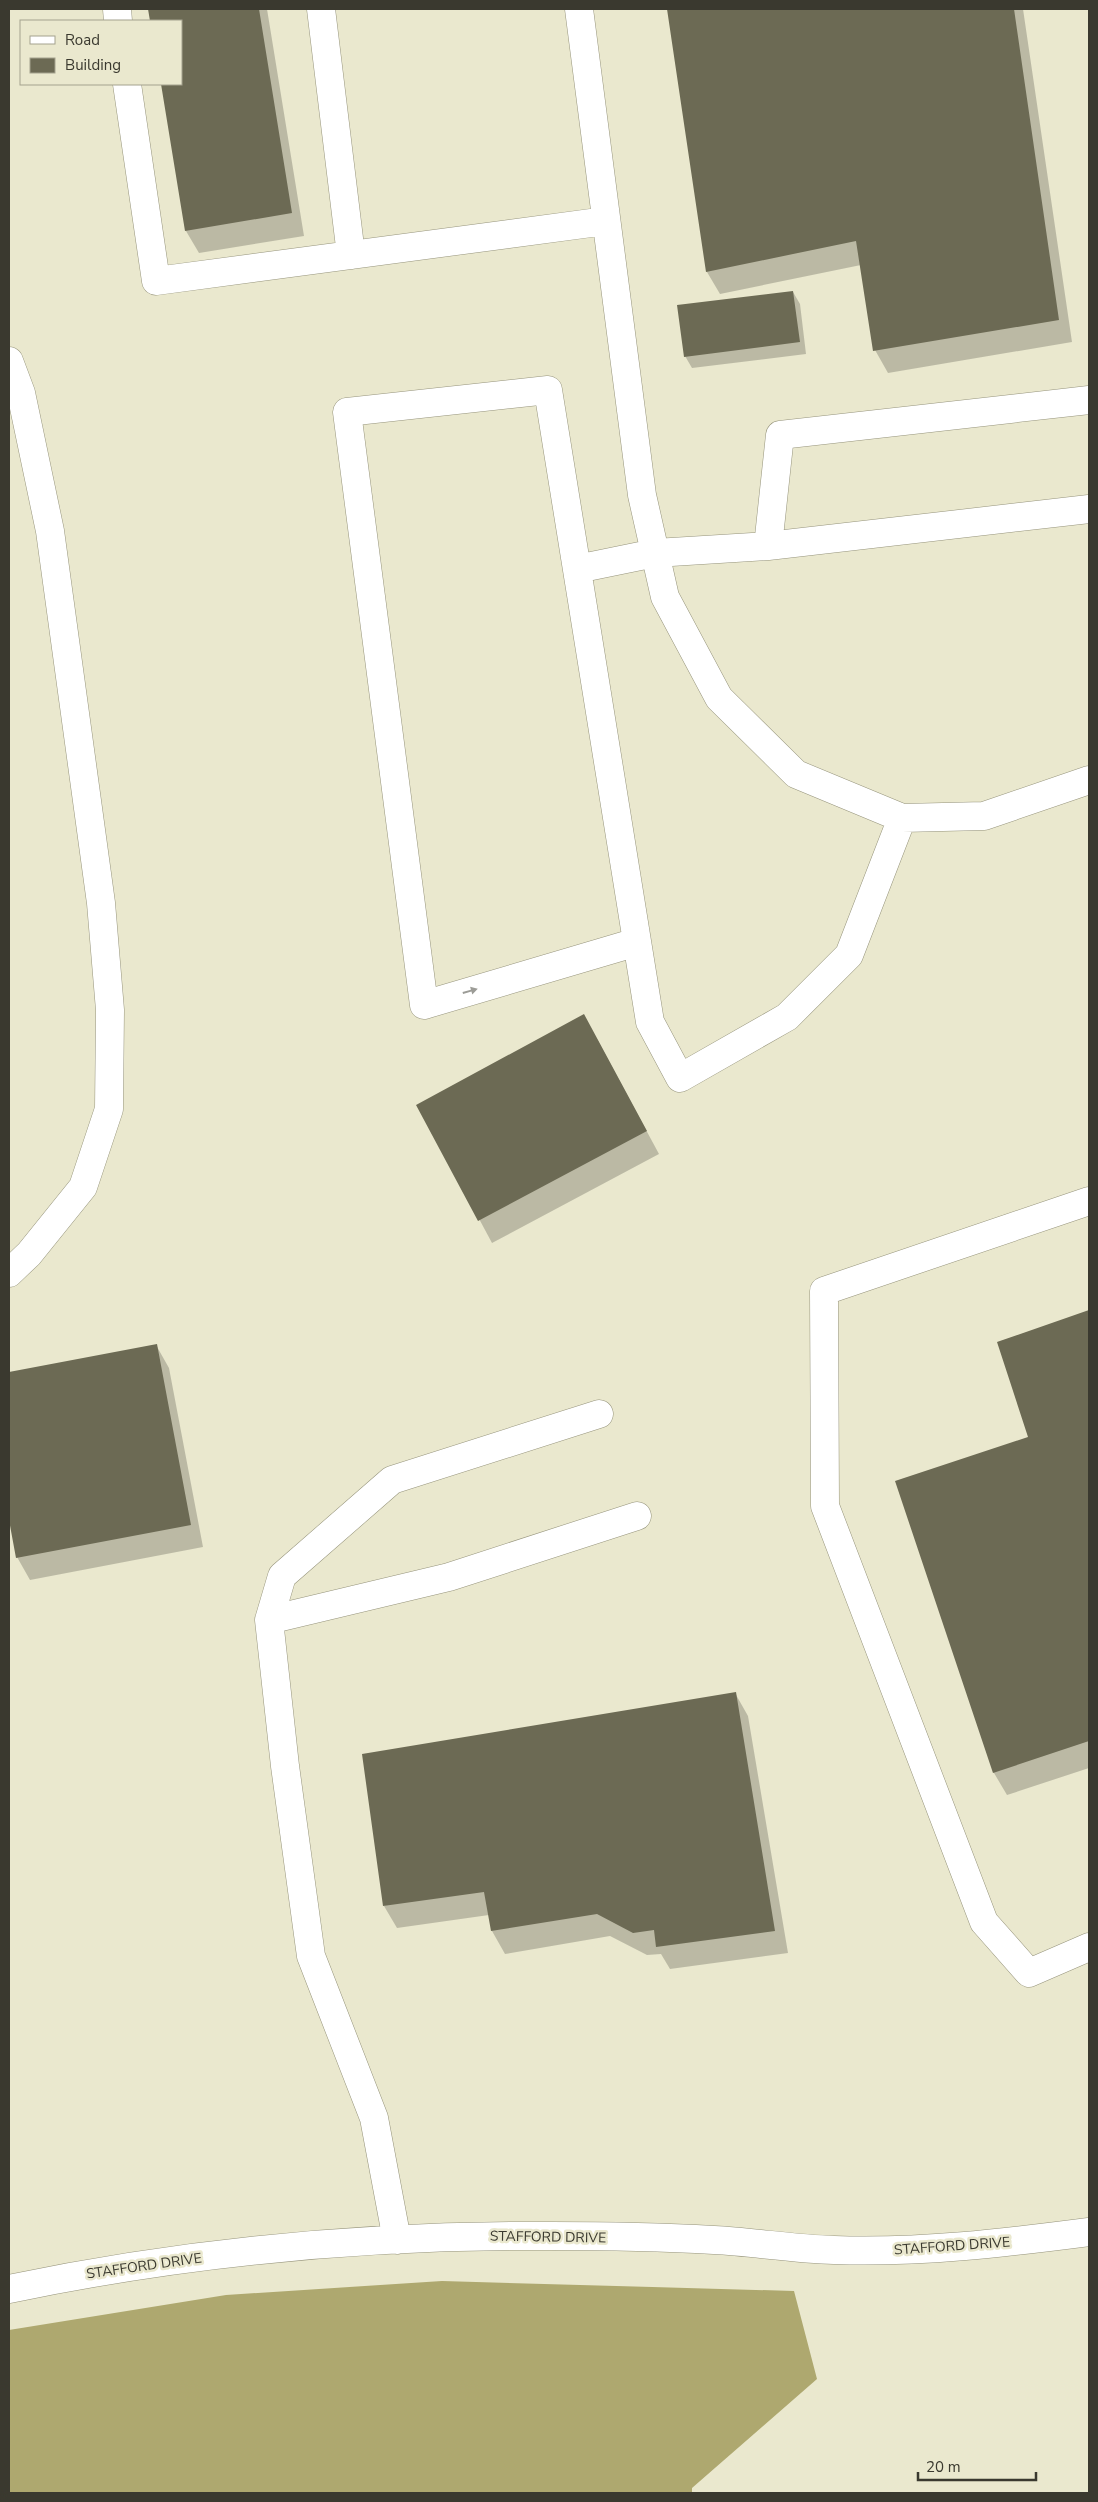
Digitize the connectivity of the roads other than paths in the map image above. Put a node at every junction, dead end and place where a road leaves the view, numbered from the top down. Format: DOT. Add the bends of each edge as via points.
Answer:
graph roads {
  1 [pos="321,9"];
  2 [pos="579,9"];
  3 [pos="128,85"];
  4 [pos="606,221"];
  5 [pos="351,255"];
  6 [pos="9,361"];
  7 [pos="1089,400"];
  8 [pos="1089,509"];
  9 [pos="768,546"];
  10 [pos="654,553"];
  11 [pos="577,569"];
  12 [pos="1089,780"];
  13 [pos="902,818"];
  14 [pos="637,942"];
  15 [pos="1089,1202"];
  16 [pos="9,1273"];
  17 [pos="599,1414"];
  18 [pos="636,1516"];
  19 [pos="269,1620"];
  20 [pos="1089,1948"];
  21 [pos="1089,2232"];
  22 [pos="396,2240"];
  23 [pos="9,2289"];
  1 -- 5 [label="street"];
  2 -- 4 [label="street"];
  3 -- 5 [label="street" via="156,281"];
  4 -- 5 [label="street"];
  4 -- 10 [label="street" via="642,495"];
  6 -- 16 [label="street" via="21,393 50,531 101,903 110,1010 110,1109 83,1187 29,1254"];
  7 -- 9 [label="street" via="780,435"];
  8 -- 9 [label="street"];
  9 -- 10 [label="street"];
  10 -- 11 [label="street"];
  10 -- 13 [label="street" via="665,597 720,698 796,774"];
  11 -- 14 [label="street"];
  11 -- 14 [label="street, one-way" via="548,390 346,412 424,1005"];
  12 -- 13 [label="street" via="984,816"];
  13 -- 14 [label="street" via="849,956 788,1017 680,1078 650,1022"];
  15 -- 20 [label="street" via="824,1291 823,1396 825,1506 984,1922 1029,1973"];
  17 -- 19 [label="street" via="392,1480 282,1576"];
  18 -- 19 [label="street" via="449,1577"];
  19 -- 22 [label="street" via="311,1956 374,2118"];
  21 -- 22 [label="street, STAFFORD DRIVE" via="969,2248 914,2250 832,2250 716,2240 563,2236 448,2236"];
  22 -- 23 [label="street, STAFFORD DRIVE" via="259,2250 88,2273"];
}
